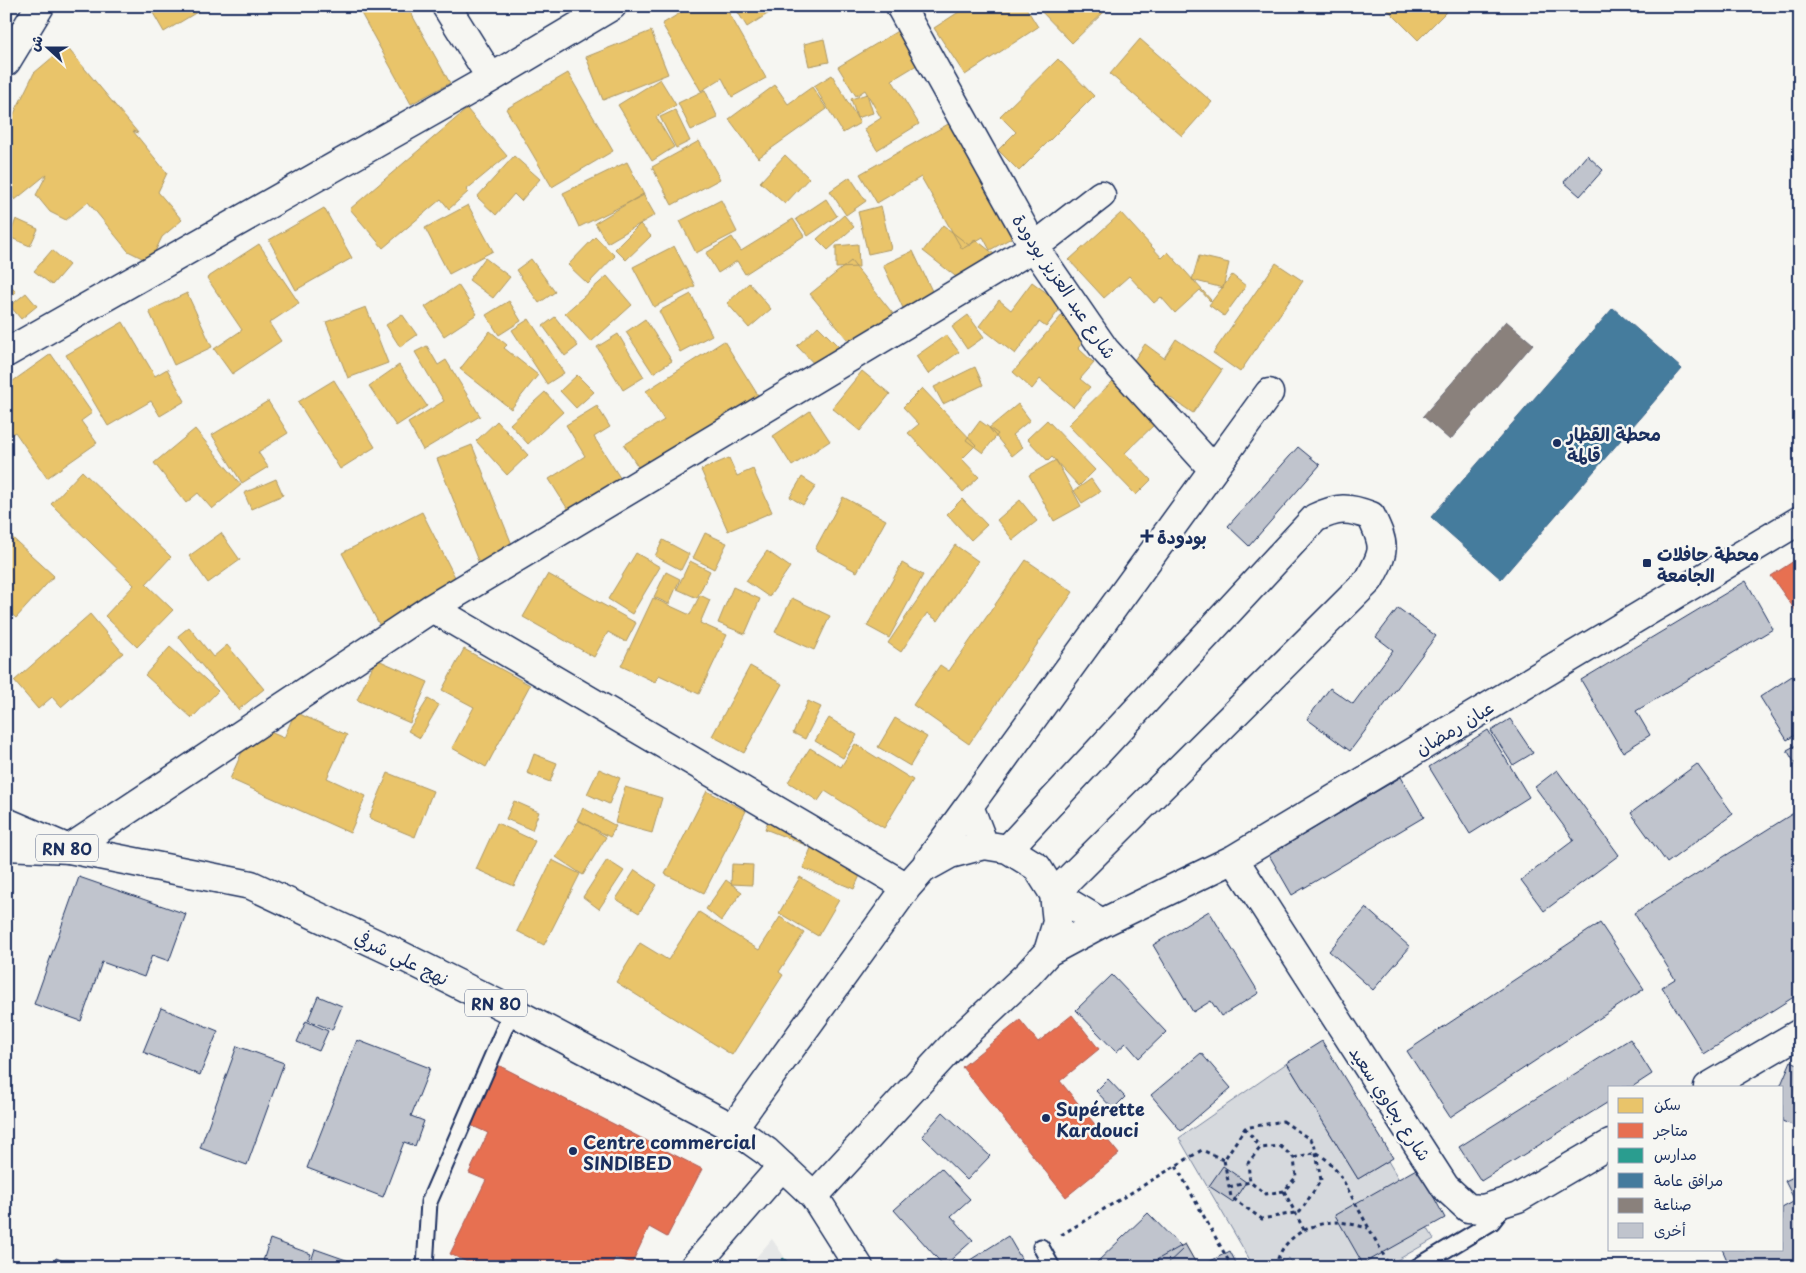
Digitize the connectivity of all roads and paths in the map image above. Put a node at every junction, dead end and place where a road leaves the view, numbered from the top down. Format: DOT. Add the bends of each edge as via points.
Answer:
graph roads {
  1 [pos="40,6"];
  2 [pos="446,6"];
  3 [pos="612,6"];
  4 [pos="900,6"];
  5 [pos="6,62"];
  6 [pos="491,78"];
  7 [pos="1102,195"];
  8 [pos="1034,248"];
  9 [pos="6,353"];
  10 [pos="1269,393"];
  11 [pos="1213,469"];
  12 [pos="1800,520"];
  13 [pos="432,608"];
  14 [pos="969,806"];
  15 [pos="6,822"];
  16 [pos="6,846"];
  17 [pos="996,847"];
  18 [pos="69,849"];
  19 [pos="1234,859"];
  20 [pos="915,878"];
  21 [pos="1054,894"];
  22 [pos="1102,923"];
  23 [pos="1048,952"];
  24 [pos="512,1011"];
  25 [pos="1800,1033"];
  26 [pos="1710,1086"];
  27 [pos="733,1128"];
  28 [pos="1245,1128"];
  29 [pos="1608,1145"];
  30 [pos="1260,1148"];
  31 [pos="1316,1152"];
  32 [pos="1294,1158"];
  33 [pos="1224,1160"];
  34 [pos="782,1166"];
  35 [pos="1176,1166"];
  36 [pos="1250,1182"];
  37 [pos="1229,1187"];
  38 [pos="1284,1192"];
  39 [pos="814,1196"];
  40 [pos="1509,1201"];
  41 [pos="1295,1213"];
  42 [pos="1368,1228"];
  43 [pos="1304,1230"];
  44 [pos="1041,1247"];
  45 [pos="425,1267"];
  46 [pos="694,1267"];
  47 [pos="858,1267"];
  48 [pos="1052,1267"];
  49 [pos="1232,1267"];
  50 [pos="1276,1267"];
  51 [pos="1390,1267"];
  52 [pos="1417,1267"];
  1 -- 5 [label="main road"];
  2 -- 6 [label="main road"];
  3 -- 6 [label="main road"];
  4 -- 8 [label="main road, شارع عبد العزيز بودودة"];
  6 -- 9 [label="main road"];
  7 -- 8 [label="main road"];
  8 -- 11 [label="main road, شارع عبد العزيز بودودة" via="1105,350"];
  8 -- 13 [label="main road"];
  10 -- 11 [label="main road"];
  11 -- 14 [label="main road"];
  12 -- 19 [label="main road, عبان رمضان"];
  13 -- 18 [label="main road"];
  13 -- 20 [label="main road"];
  14 -- 17 [label="main road"];
  14 -- 20 [label="main road"];
  15 -- 18 [label="main road, نهج علي شرفي / RN 80"];
  16 -- 18 [label="main road, نهج علي شرفي / RN 80"];
  17 -- 20 [label="main road" via="950,854"];
  17 -- 21 [label="main road" via="1037,867"];
  17 -- 21 [label="main road" via="1315,518 1333,510 1354,509 1371,516 1381,537 1381,558 1369,580"];
  18 -- 24 [label="main road, نهج علي شرفي / RN 80" via="251,885"];
  19 -- 22 [label="main road, عبان رمضان"];
  19 -- 40 [label="main road, شارع بجاوي سعيد" via="1445,1187 1468,1208 1483,1208"];
  20 -- 27 [label="main road"];
  21 -- 22 [label="main road"];
  21 -- 23 [label="main road" via="1057,922"];
  22 -- 23 [label="main road, عبان رمضان"];
  23 -- 39 [label="main road" via="955,1043"];
  24 -- 27 [label="main road, نهج علي شرفي / RN 80"];
  24 -- 45 [label="lane" via="429,1202"];
  25 -- 26 [label="main road"];
  27 -- 34 [label="main road, نهج علي شرفي / RN 80"];
  28 -- 30 [label="path"];
  28 -- 31 [label="path" via="1283,1121 1314,1142"];
  28 -- 33 [label="path"];
  29 -- 40 [label="main road, شارع بجاوي سعيد"];
  30 -- 32 [label="path" via="1280,1146"];
  30 -- 36 [label="path" via="1248,1163"];
  31 -- 32 [label="path"];
  31 -- 41 [label="path" via="1321,1180 1300,1212"];
  31 -- 42 [label="path" via="1340,1175"];
  32 -- 38 [label="path" via="1296,1177"];
  33 -- 35 [label="path" via="1202,1150"];
  33 -- 37 [label="path"];
  34 -- 39 [label="main road, نهج علي شرفي / RN 80"];
  34 -- 46 [label="main road"];
  35 -- 44 [label="path"];
  35 -- 49 [label="path"];
  36 -- 37 [label="path"];
  36 -- 38 [label="path" via="1265,1194"];
  37 -- 41 [label="path" via="1231,1197 1262,1219"];
  38 -- 41 [label="path"];
  39 -- 47 [label="main road, نهج علي شرفي / RN 80"];
  40 -- 52 [label="lane" via="1492,1222"];
  41 -- 43 [label="path"];
  42 -- 43 [label="path" via="1326,1223"];
  42 -- 51 [label="path"];
  43 -- 50 [label="path" via="1288,1242 1278,1257"];
  44 -- 48 [label="lane"];
}
